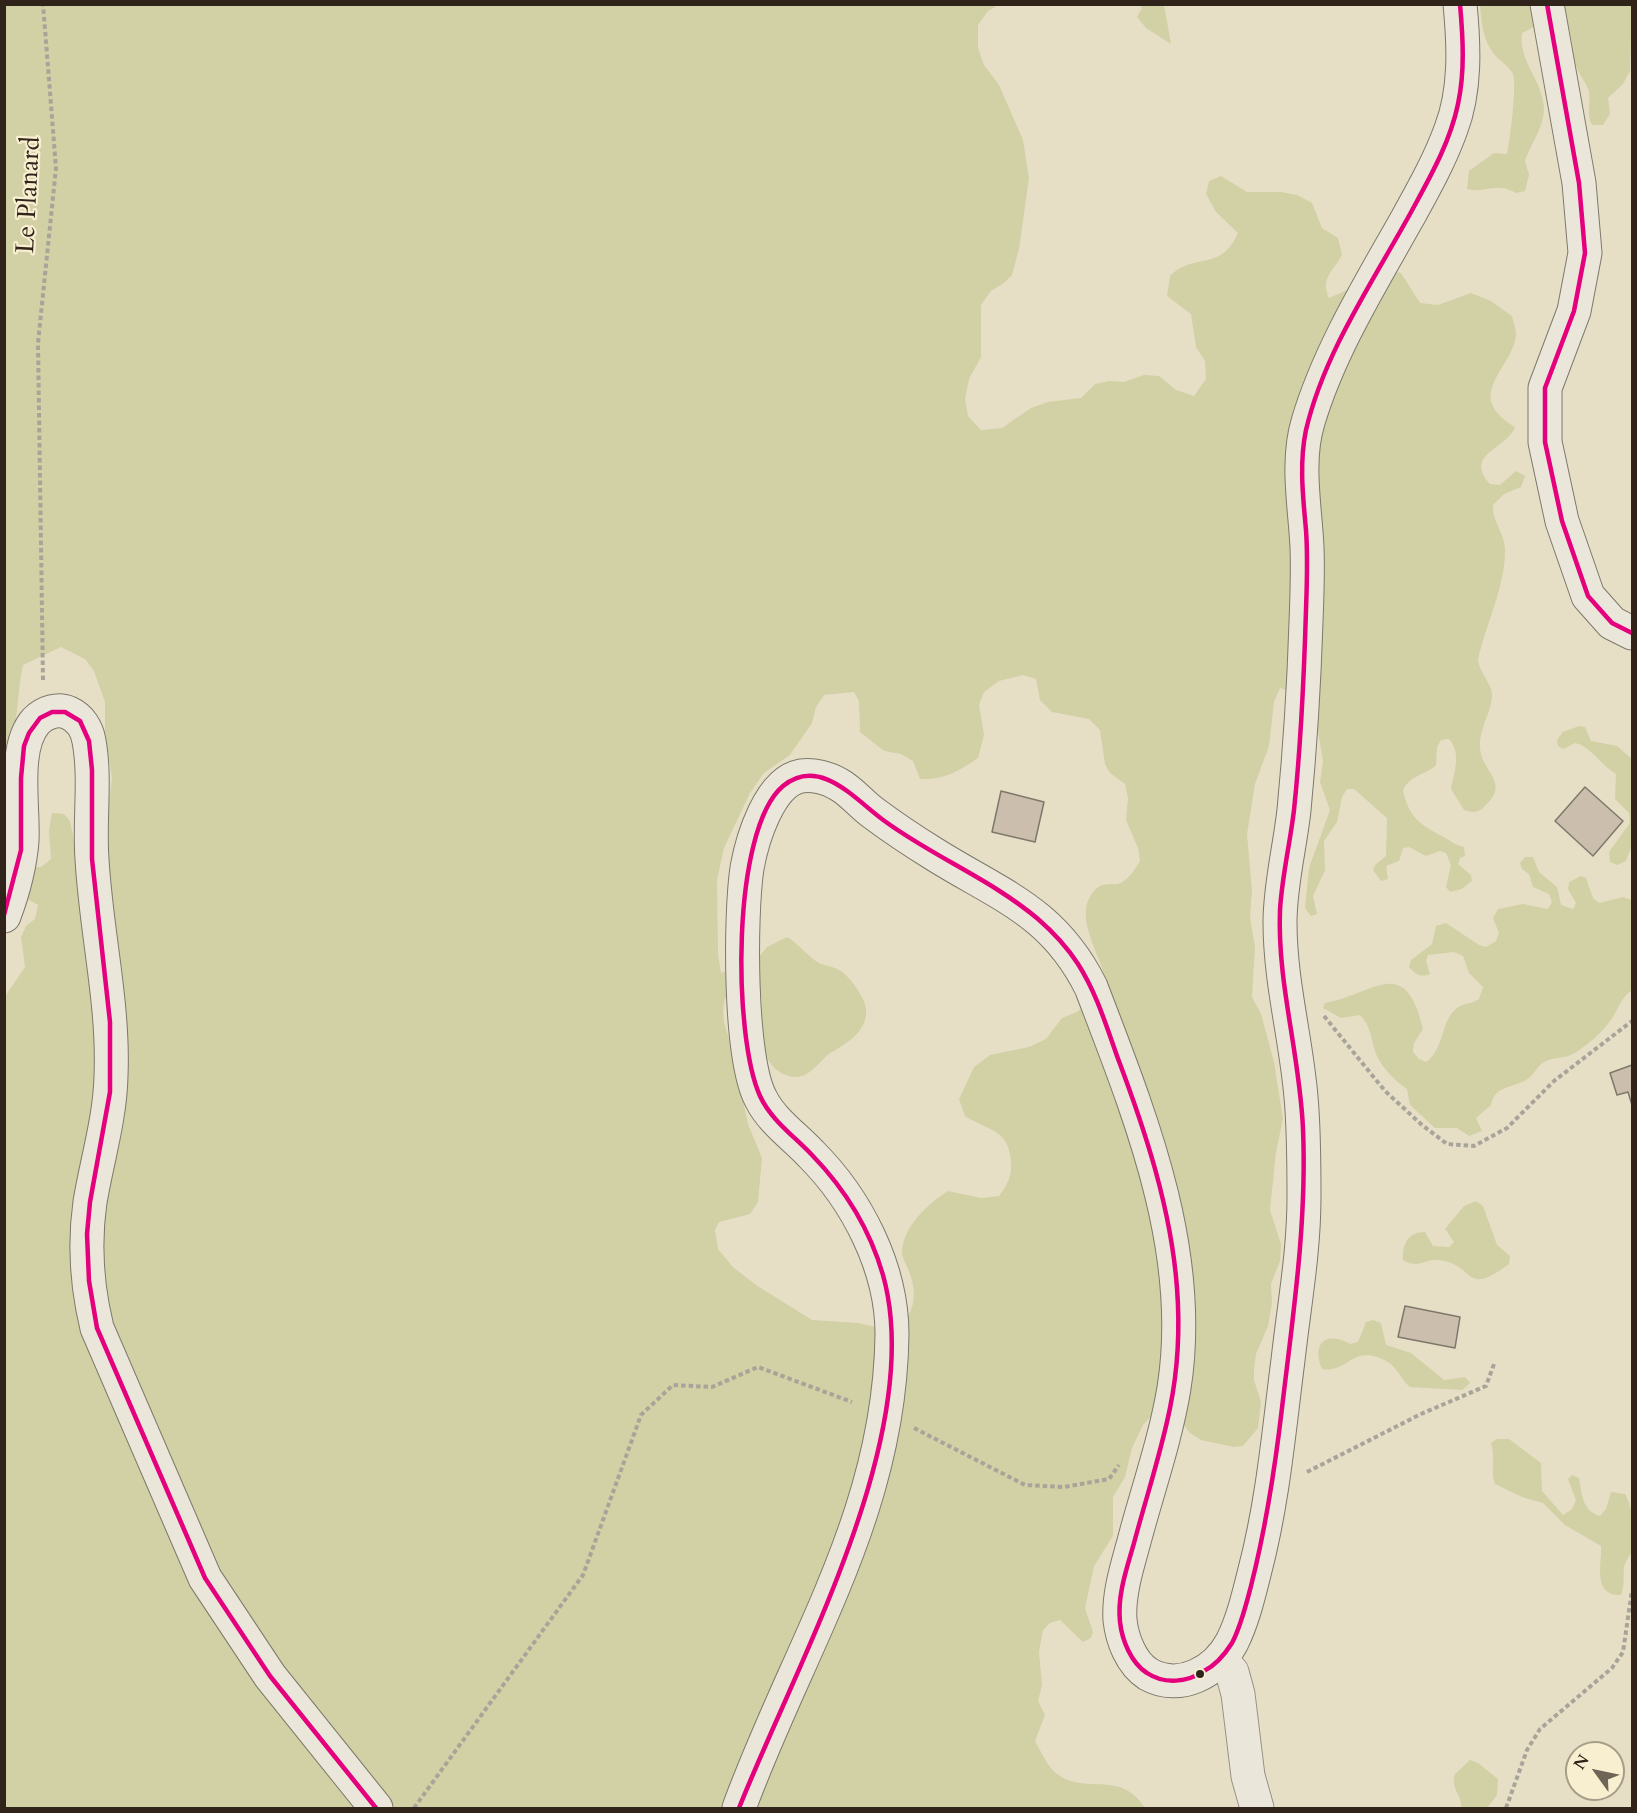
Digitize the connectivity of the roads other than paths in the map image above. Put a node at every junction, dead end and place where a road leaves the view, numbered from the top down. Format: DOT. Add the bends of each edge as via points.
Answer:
graph roads {
  1 [pos="1460,4"];
  2 [pos="1547,4"];
  3 [pos="1632,633"];
  4 [pos="4,916"];
  5 [pos="1220,1660"];
  6 [pos="376,1809"];
  7 [pos="739,1809"];
  8 [pos="1257,1809"];
  1 -- 5 [label="street" via="1460,96 1452,129 1355,314 1305,430 1302,451 1308,551 1306,620 1294,801 1280,914 1284,992 1301,1093 1301,1256 1267,1525 1233,1641"];
  2 -- 3 [label="street" via="1579,183 1585,253 1574,311 1545,388 1545,442 1562,521 1588,596 1612,623"];
  4 -- 6 [label="street" via="19,863 24,748 36,721 48,712 63,710 83,724 89,740 92,859 111,1056 110,1099 88,1235 89,1298 97,1328 205,1578 270,1676"];
  5 -- 7 [label="street" via="1185,1681 1167,1681 1136,1664 1120,1622 1122,1590 1172,1399 1179,1323 1170,1230 1138,1118 1091,987 1061,940 1019,902 931,852 836,783 801,776 786,783 765,810 747,867 746,1038 752,1075 760,1098 850,1202 880,1266 892,1331 885,1414 860,1521"];
  5 -- 8 [label="street" via="1232,1672 1238,1694 1248,1776"];
}
